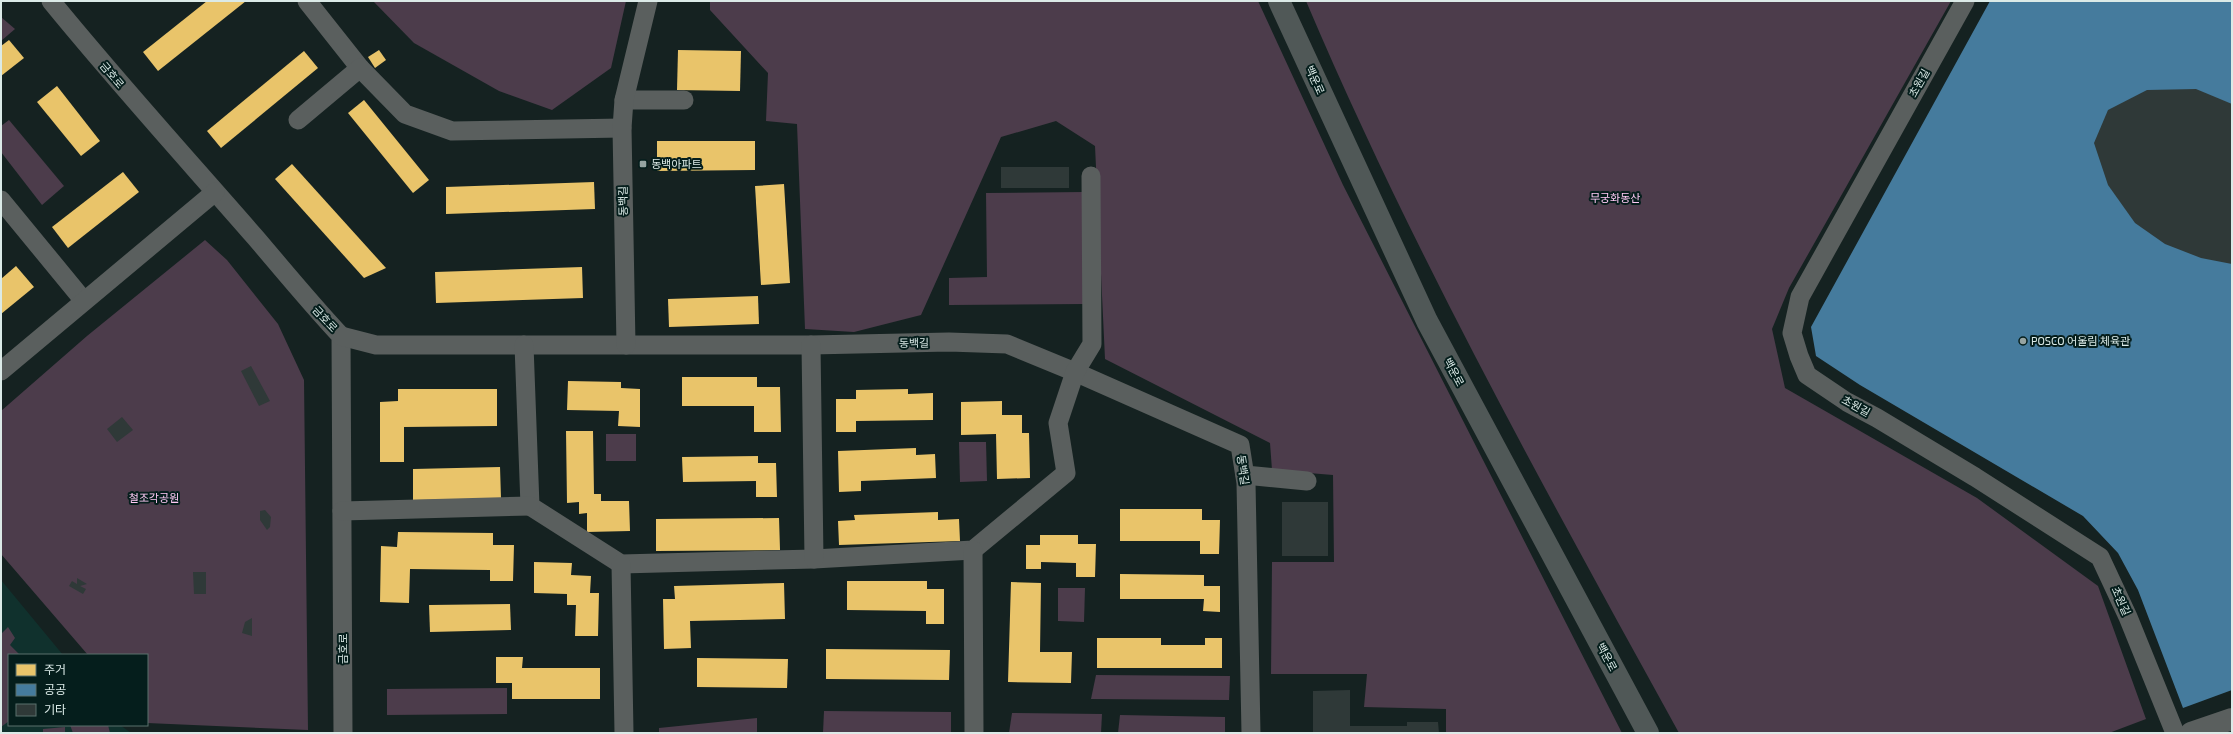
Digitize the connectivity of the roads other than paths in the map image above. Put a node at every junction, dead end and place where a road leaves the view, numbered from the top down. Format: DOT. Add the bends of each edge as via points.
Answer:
graph roads {
  1 [pos="51,1"];
  2 [pos="307,1"];
  3 [pos="648,1"];
  4 [pos="1279,1"];
  5 [pos="1965,1"];
  6 [pos="360,68"];
  7 [pos="624,100"];
  8 [pos="684,100"];
  9 [pos="298,120"];
  10 [pos="622,128"];
  11 [pos="1091,176"];
  12 [pos="215,192"];
  13 [pos="1,200"];
  14 [pos="84,301"];
  15 [pos="341,336"];
  16 [pos="524,345"];
  17 [pos="626,345"];
  18 [pos="811,345"];
  19 [pos="1,371"];
  20 [pos="1075,372"];
  21 [pos="1245,475"];
  22 [pos="1306,481"];
  23 [pos="530,506"];
  24 [pos="342,511"];
  25 [pos="973,550"];
  26 [pos="814,559"];
  27 [pos="621,564"];
  28 [pos="2232,719"];
  29 [pos="343,733"];
  30 [pos="624,733"];
  31 [pos="974,733"];
  32 [pos="1251,733"];
  33 [pos="1648,733"];
  34 [pos="2175,733"];
  35 [pos="2191,733"];
  1 -- 12 [label="street, 금호로"];
  2 -- 6 [label="street"];
  3 -- 7 [label="street, 동백길"];
  4 -- 33 [label="main road, 백운로" via="1427,321"];
  5 -- 34 [label="street, 초원길" via="1800,298 1792,333 1807,375 1847,402 1975,477 2100,557 2128,617"];
  6 -- 9 [label="street"];
  6 -- 10 [label="street" via="405,114 452,131"];
  7 -- 8 [label="street"];
  7 -- 10 [label="street, 동백길"];
  10 -- 17 [label="street, 동백길"];
  11 -- 20 [label="street" via="1092,344"];
  12 -- 14 [label="street"];
  12 -- 15 [label="street, 금호로"];
  13 -- 14 [label="street"];
  14 -- 19 [label="street"];
  15 -- 16 [label="street" via="376,345"];
  15 -- 24 [label="street, 금호로"];
  16 -- 17 [label="street"];
  16 -- 23 [label="street"];
  17 -- 18 [label="street, 동백길"];
  18 -- 20 [label="street, 동백길" via="949,342 1006,344"];
  18 -- 26 [label="street"];
  20 -- 21 [label="street, 동백길" via="1240,445"];
  20 -- 25 [label="street" via="1058,423 1066,473"];
  21 -- 22 [label="street"];
  21 -- 32 [label="street, 동백길"];
  23 -- 24 [label="street"];
  23 -- 27 [label="street"];
  24 -- 29 [label="street, 금호로"];
  25 -- 26 [label="street"];
  25 -- 31 [label="street"];
  26 -- 27 [label="street"];
  27 -- 30 [label="street"];
  28 -- 35 [label="street"];
}
